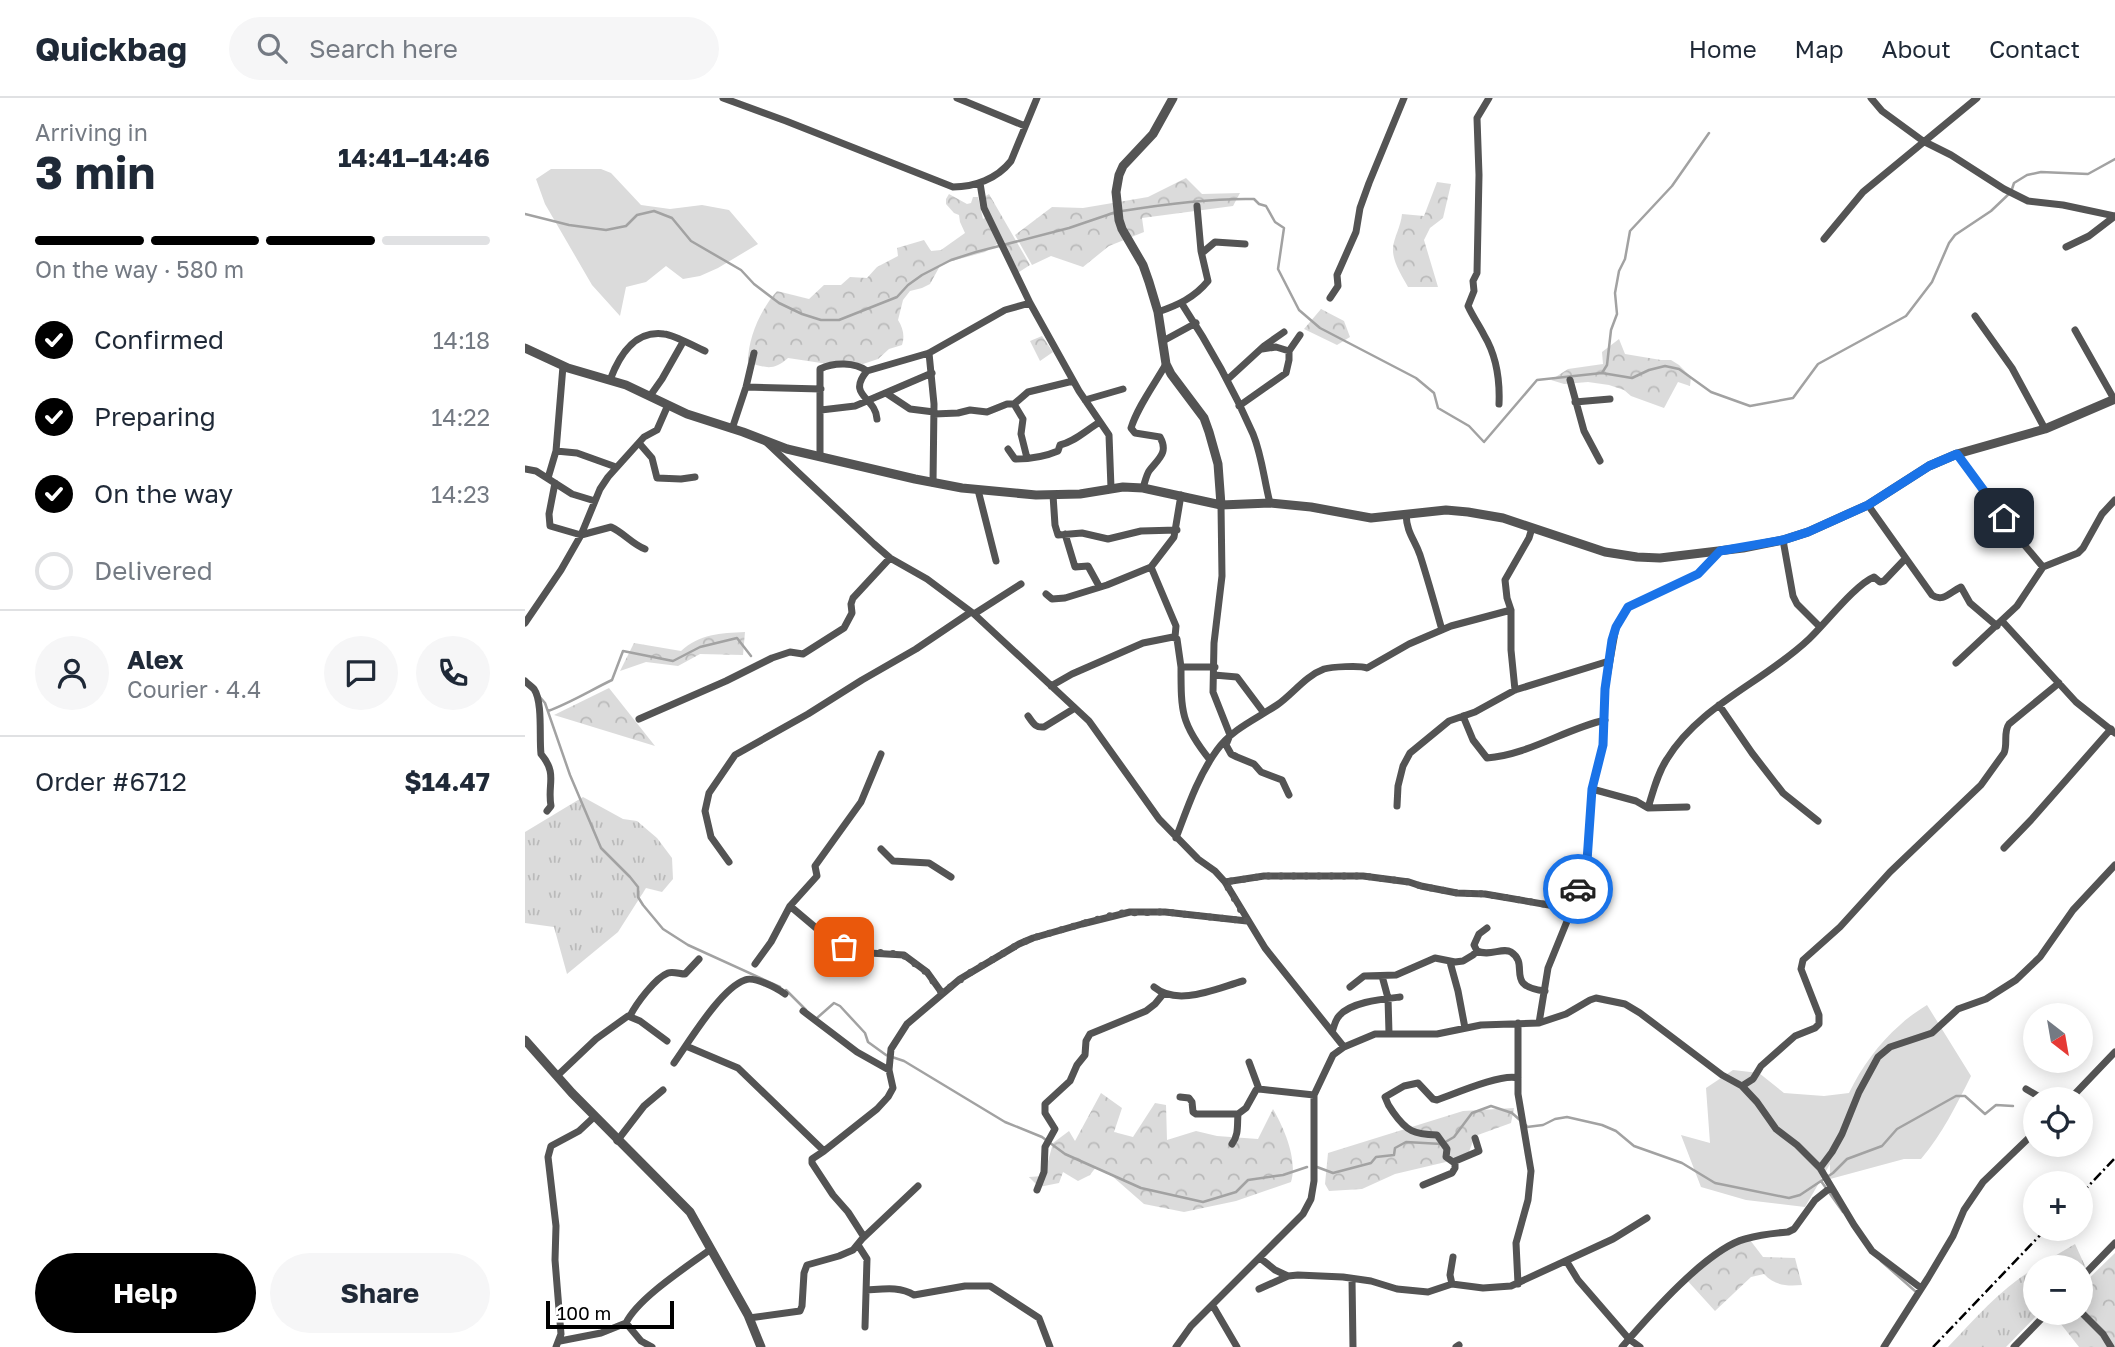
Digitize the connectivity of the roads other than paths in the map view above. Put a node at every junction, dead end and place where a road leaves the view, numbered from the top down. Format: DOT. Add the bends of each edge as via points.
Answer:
graph roads {
  1 [pos="723,98"];
  2 [pos="957,98"];
  3 [pos="1037,98"];
  4 [pos="1173,98"];
  5 [pos="1404,98"];
  6 [pos="1489,98"];
  7 [pos="1871,98"];
  8 [pos="1977,98"];
  9 [pos="1025,127"];
  10 [pos="1923,141"];
  11 [pos="980,183"];
  12 [pos="1197,206"];
  13 [pos="2115,216"];
  14 [pos="1824,239"];
  15 [pos="1245,244"];
  16 [pos="2066,247"];
  17 [pos="1202,253"];
  18 [pos="1330,298"];
  19 [pos="1030,303"];
  20 [pos="1182,304"];
  21 [pos="1158,312"];
  22 [pos="1975,316"];
  23 [pos="1196,323"];
  24 [pos="2075,330"];
  25 [pos="1284,331"];
  26 [pos="1300,335"];
  27 [pos="1163,341"];
  28 [pos="683,342"];
  29 [pos="525,348"];
  30 [pos="705,351"];
  31 [pos="1258,351"];
  32 [pos="1289,351"];
  33 [pos="754,353"];
  34 [pos="929,353"];
  35 [pos="1166,364"];
  36 [pos="563,366"];
  37 [pos="867,370"];
  38 [pos="932,373"];
  39 [pos="610,380"];
  40 [pos="1227,380"];
  41 [pos="1570,380"];
  42 [pos="1073,381"];
  43 [pos="746,387"];
  44 [pos="821,389"];
  45 [pos="1123,389"];
  46 [pos="886,393"];
  47 [pos="649,396"];
  48 [pos="2114,399"];
  49 [pos="1084,400"];
  50 [pos="1610,400"];
  51 [pos="867,401"];
  52 [pos="1575,402"];
  53 [pos="1014,404"];
  54 [pos="1499,404"];
  55 [pos="668,405"];
  56 [pos="1238,406"];
  57 [pos="821,410"];
  58 [pos="934,413"];
  59 [pos="877,419"];
  60 [pos="1100,422"];
  61 [pos="732,429"];
  62 [pos="2045,429"];
  63 [pos="766,441"];
  64 [pos="639,443"];
  65 [pos="1007,449"];
  66 [pos="556,451"];
  67 [pos="1957,454"];
  68 [pos="820,457"];
  69 [pos="1027,458"];
  70 [pos="1601,461"];
  71 [pos="616,467"];
  72 [pos="525,469"];
  73 [pos="695,477"];
  74 [pos="551,481"];
  75 [pos="933,483"];
  76 [pos="1111,488"];
  77 [pos="1143,488"];
  78 [pos="978,490"];
  79 [pos="1053,495"];
  80 [pos="1181,495"];
  81 [pos="2115,500"];
  82 [pos="595,501"];
  83 [pos="1270,503"];
  84 [pos="1221,505"];
  85 [pos="1868,505"];
  86 [pos="1406,513"];
  87 [pos="1532,528"];
  88 [pos="1177,530"];
  89 [pos="581,534"];
  90 [pos="1065,534"];
  91 [pos="1783,540"];
  92 [pos="645,549"];
  93 [pos="1720,551"];
  94 [pos="890,558"];
  95 [pos="1905,559"];
  96 [pos="996,561"];
  97 [pos="1151,567"];
  98 [pos="2043,567"];
  99 [pos="1021,584"];
  100 [pos="1099,586"];
  101 [pos="1046,594"];
  102 [pos="536,606"];
  103 [pos="525,607"];
  104 [pos="1511,610"];
  105 [pos="972,613"];
  106 [pos="525,623"];
  107 [pos="2000,623"];
  108 [pos="1820,627"];
  109 [pos="1442,630"];
  110 [pos="1175,637"];
  111 [pos="1609,661"];
  112 [pos="1957,663"];
  113 [pos="1181,667"];
  114 [pos="1214,671"];
  115 [pos="525,681"];
  116 [pos="2059,683"];
  117 [pos="1051,686"];
  118 [pos="1515,690"];
  119 [pos="1719,705"];
  120 [pos="1075,708"];
  121 [pos="1264,713"];
  122 [pos="1028,716"];
  123 [pos="1463,716"];
  124 [pos="639,719"];
  125 [pos="1605,720"];
  126 [pos="2113,731"];
  127 [pos="1230,735"];
  128 [pos="881,754"];
  129 [pos="1210,760"];
  130 [pos="1592,789"];
  131 [pos="1289,795"];
  132 [pos="1397,806"];
  133 [pos="1687,807"];
  134 [pos="1648,808"];
  135 [pos="547,811"];
  136 [pos="1818,821"];
  137 [pos="1176,838"];
  138 [pos="2004,848"];
  139 [pos="881,849"];
  140 [pos="729,862"];
  141 [pos="2115,865"];
  142 [pos="951,877"];
  143 [pos="1225,882"];
  144 [pos="790,906"];
  145 [pos="1572,909"];
  146 [pos="1247,921"];
  147 [pos="1487,928"];
  148 [pos="1477,951"];
  149 [pos="698,959"];
  150 [pos="1450,962"];
  151 [pos="755,964"];
  152 [pos="1382,976"];
  153 [pos="1243,981"];
  154 [pos="1154,987"];
  155 [pos="1350,987"];
  156 [pos="1545,991"];
  157 [pos="942,993"];
  158 [pos="1164,993"];
  159 [pos="785,994"];
  160 [pos="1400,997"];
  161 [pos="1388,998"];
  162 [pos="803,1011"];
  163 [pos="630,1016"];
  164 [pos="1518,1023"];
  165 [pos="1539,1023"];
  166 [pos="1465,1028"];
  167 [pos="1332,1032"];
  168 [pos="1389,1033"];
  169 [pos="525,1040"];
  170 [pos="667,1041"];
  171 [pos="686,1046"];
  172 [pos="1344,1047"];
  173 [pos="2115,1052"];
  174 [pos="1248,1062"];
  175 [pos="674,1063"];
  176 [pos="889,1070"];
  177 [pos="557,1076"];
  178 [pos="1518,1078"];
  179 [pos="1742,1086"];
  180 [pos="2081,1087"];
  181 [pos="1259,1089"];
  182 [pos="663,1090"];
  183 [pos="1314,1095"];
  184 [pos="1180,1097"];
  185 [pos="1238,1114"];
  186 [pos="594,1116"];
  187 [pos="1475,1138"];
  188 [pos="617,1141"];
  189 [pos="1232,1144"];
  190 [pos="2023,1144"];
  191 [pos="824,1151"];
  192 [pos="1455,1162"];
  193 [pos="1820,1168"];
  194 [pos="1423,1185"];
  195 [pos="918,1186"];
  196 [pos="1831,1188"];
  197 [pos="1037,1190"];
  198 [pos="1647,1218"];
  199 [pos="864,1237"];
  200 [pos="2115,1243"];
  201 [pos="858,1245"];
  202 [pos="711,1249"];
  203 [pos="1453,1257"];
  204 [pos="1260,1258"];
  205 [pos="1567,1262"];
  206 [pos="2093,1266"];
  207 [pos="1288,1276"];
  208 [pos="1352,1279"];
  209 [pos="1518,1283"];
  210 [pos="1452,1284"];
  211 [pos="1921,1288"];
  212 [pos="1259,1289"];
  213 [pos="867,1290"];
  214 [pos="1213,1306"];
  215 [pos="749,1318"];
  216 [pos="626,1323"];
  217 [pos="2093,1324"];
  218 [pos="2035,1325"];
  219 [pos="865,1327"];
  220 [pos="1629,1339"];
  221 [pos="558,1344"];
  222 [pos="652,1347"];
  223 [pos="761,1347"];
  224 [pos="1050,1347"];
  225 [pos="1176,1347"];
  226 [pos="1237,1347"];
  227 [pos="1353,1347"];
  228 [pos="1622,1347"];
  229 [pos="1640,1347"];
  230 [pos="1884,1347"];
  231 [pos="2014,1347"];
  232 [pos="2111,1347"];
  1 -- 11 [label="street" via="953,187"];
  2 -- 9 [label="street"];
  3 -- 9 [label="street"];
  4 -- 21 [label="street" via="1153,134 1118,174 1116,192 1122,229 1143,265"];
  5 -- 18 [label="street"];
  6 -- 54 [label="street" via="1477,118 1477,273 1468,306 1493,352"];
  7 -- 10 [label="street"];
  8 -- 10 [label="street"];
  9 -- 11 [label="street" via="1011,162"];
  10 -- 13 [label="street" via="2028,201"];
  10 -- 14 [label="street" via="1863,192"];
  11 -- 19 [label="street" via="984,208"];
  12 -- 17 [label="street"];
  13 -- 16 [label="street"];
  15 -- 17 [label="street" via="1215,243"];
  17 -- 20 [label="street" via="1208,281"];
  19 -- 34 [label="street" via="1005,310"];
  19 -- 42 [label="street"];
  20 -- 21 [label="street"];
  20 -- 23 [label="street"];
  21 -- 27 [label="street"];
  22 -- 62 [label="street"];
  23 -- 27 [label="street"];
  23 -- 40 [label="street"];
  24 -- 48 [label="street"];
  25 -- 31 [label="street"];
  26 -- 32 [label="street"];
  27 -- 35 [label="street"];
  28 -- 30 [label="street"];
  28 -- 39 [label="street" via="664,334 639,338 619,358"];
  28 -- 47 [label="street"];
  29 -- 36 [label="street"];
  31 -- 32 [label="street" via="1271,346"];
  31 -- 40 [label="street"];
  32 -- 56 [label="street" via="1286,373"];
  33 -- 43 [label="street"];
  34 -- 37 [label="street"];
  34 -- 38 [label="street"];
  35 -- 77 [label="street" via="1131,428 1160,437 1164,449"];
  35 -- 84 [label="street" via="1204,418 1216,451"];
  36 -- 39 [label="street"];
  36 -- 66 [label="street"];
  37 -- 44 [label="street" via="857,365 825,366 820,370"];
  37 -- 51 [label="street" via="859,388"];
  38 -- 46 [label="street"];
  38 -- 58 [label="street"];
  39 -- 47 [label="street"];
  40 -- 56 [label="street"];
  41 -- 52 [label="street"];
  42 -- 49 [label="street"];
  42 -- 53 [label="street" via="1028,392"];
  43 -- 44 [label="street"];
  43 -- 61 [label="street"];
  44 -- 57 [label="street"];
  45 -- 49 [label="street"];
  46 -- 51 [label="street"];
  46 -- 58 [label="street" via="910,409"];
  47 -- 55 [label="street"];
  48 -- 62 [label="street"];
  49 -- 60 [label="street"];
  50 -- 52 [label="street"];
  51 -- 57 [label="street"];
  51 -- 59 [label="street" via="875,407"];
  52 -- 70 [label="street"];
  53 -- 58 [label="street" via="987,412"];
  53 -- 69 [label="street" via="1023,419 1021,434"];
  55 -- 61 [label="street"];
  55 -- 64 [label="street" via="657,430"];
  56 -- 83 [label="street" via="1255,441"];
  57 -- 68 [label="street"];
  58 -- 75 [label="street"];
  60 -- 69 [label="street" via="1060,445 1055,453"];
  60 -- 76 [label="street" via="1109,435"];
  61 -- 63 [label="street"];
  62 -- 67 [label="street"];
  63 -- 68 [label="street"];
  63 -- 94 [label="street"];
  64 -- 71 [label="street"];
  64 -- 73 [label="street" via="652,458 657,478"];
  65 -- 69 [label="street" via="1013,458"];
  66 -- 71 [label="street"];
  66 -- 74 [label="street"];
  67 -- 85 [label="street" via="1929,466"];
  67 -- 98 [label="street"];
  68 -- 75 [label="street"];
  71 -- 82 [label="street"];
  72 -- 74 [label="street"];
  74 -- 82 [label="street"];
  74 -- 89 [label="street" via="549,523"];
  75 -- 78 [label="street"];
  76 -- 77 [label="street"];
  76 -- 79 [label="street"];
  77 -- 80 [label="street"];
  78 -- 79 [label="street"];
  78 -- 96 [label="street"];
  79 -- 90 [label="street" via="1056,532"];
  80 -- 84 [label="street"];
  80 -- 88 [label="street"];
  81 -- 98 [label="street" via="2078,553"];
  82 -- 89 [label="street"];
  83 -- 84 [label="street"];
  83 -- 86 [label="street" via="1362,518"];
  84 -- 114 [label="street" via="1222,576"];
  85 -- 91 [label="street"];
  85 -- 95 [label="street"];
  86 -- 87 [label="street" via="1468,512"];
  86 -- 109 [label="street"];
  87 -- 93 [label="street" via="1605,552 1637,557"];
  87 -- 104 [label="street" via="1506,580"];
  88 -- 90 [label="street" via="1141,531 1108,539"];
  88 -- 97 [label="street"];
  89 -- 92 [label="street" via="611,527"];
  89 -- 102 [label="street"];
  90 -- 100 [label="street" via="1075,567 1088,566"];
  91 -- 93 [label="street"];
  91 -- 108 [label="street" via="1793,596"];
  93 -- 111 [label="street" via="1698,574 1628,607 1616,627"];
  94 -- 105 [label="street"];
  94 -- 124 [label="street" via="852,598 849,621 831,637 803,653 772,658"];
  95 -- 107 [label="street" via="1937,599 1961,587 1970,603"];
  95 -- 108 [label="street" via="1884,581 1869,579"];
  97 -- 100 [label="street"];
  97 -- 110 [label="street" via="1176,626"];
  98 -- 107 [label="street"];
  99 -- 105 [label="street"];
  100 -- 101 [label="street" via="1058,599"];
  102 -- 103 [label="street"];
  102 -- 106 [label="street"];
  104 -- 109 [label="street"];
  104 -- 118 [label="street"];
  105 -- 117 [label="street"];
  105 -- 140 [label="street" via="735,755 709,793 705,811 711,837"];
  107 -- 112 [label="street"];
  107 -- 116 [label="street"];
  108 -- 119 [label="street" via="1785,660"];
  109 -- 121 [label="street" via="1367,668 1326,668"];
  110 -- 113 [label="street"];
  110 -- 117 [label="street" via="1143,643"];
  111 -- 118 [label="street"];
  111 -- 125 [label="street"];
  113 -- 114 [label="street"];
  113 -- 129 [label="street" via="1184,722"];
  114 -- 121 [label="street" via="1237,677"];
  114 -- 127 [label="street" via="1213,692"];
  115 -- 135 [label="street" via="536,695 541,754 552,771"];
  116 -- 126 [label="street"];
  116 -- 179 [label="street" via="2009,724 2004,754 1981,785 1803,960 1801,969 1819,1024 1795,1036"];
  117 -- 120 [label="street"];
  118 -- 123 [label="street"];
  119 -- 134 [label="street" via="1667,758"];
  119 -- 136 [label="street" via="1783,793"];
  120 -- 122 [label="street" via="1044,727 1038,728"];
  120 -- 137 [label="street"];
  121 -- 127 [label="street"];
  123 -- 125 [label="street" via="1487,758"];
  123 -- 132 [label="street" via="1443,725 1410,753 1398,786"];
  125 -- 130 [label="street"];
  126 -- 138 [label="street"];
  127 -- 129 [label="street"];
  127 -- 131 [label="street" via="1226,745 1231,754 1282,780"];
  128 -- 144 [label="street" via="860,802 815,866 817,876"];
  129 -- 137 [label="street"];
  130 -- 134 [label="street"];
  130 -- 145 [label="street" via="1587,861"];
  133 -- 134 [label="street"];
  137 -- 143 [label="street"];
  139 -- 142 [label="street" via="893,861 926,863"];
  141 -- 193 [label="street" via="2016,981 1958,1009 1932,1033 1890,1047 1878,1057 1842,1134"];
  143 -- 145 [label="street" via="1264,876 1363,876"];
  143 -- 146 [label="street"];
  144 -- 151 [label="street"];
  144 -- 157 [label="street" via="852,952 904,955 926,972"];
  145 -- 156 [label="street" via="1548,968"];
  146 -- 157 [label="street" via="1165,912 1119,913 1019,944"];
  146 -- 167 [label="street"];
  147 -- 148 [label="street" via="1474,945"];
  148 -- 150 [label="street"];
  148 -- 156 [label="street" via="1507,950 1517,961 1521,982"];
  149 -- 163 [label="street" via="685,974 669,972 659,979"];
  150 -- 152 [label="street" via="1435,958 1405,973"];
  150 -- 166 [label="street"];
  152 -- 155 [label="street" via="1364,976"];
  152 -- 161 [label="street"];
  153 -- 158 [label="street" via="1192,994"];
  154 -- 158 [label="street"];
  156 -- 165 [label="street"];
  157 -- 176 [label="street" via="907,1024 893,1044"];
  158 -- 197 [label="street" via="1150,1008 1087,1038 1070,1081 1045,1104 1055,1129 1045,1147 1044,1172"];
  159 -- 171 [label="street" via="745,980 724,996"];
  160 -- 161 [label="street"];
  161 -- 167 [label="street" via="1344,1012"];
  161 -- 168 [label="street"];
  162 -- 176 [label="street"];
  163 -- 170 [label="street"];
  163 -- 177 [label="street" via="596,1039"];
  164 -- 165 [label="street"];
  164 -- 166 [label="street"];
  164 -- 178 [label="street"];
  165 -- 179 [label="street" via="1590,1000 1614,1001 1640,1013"];
  166 -- 168 [label="street" via="1437,1034"];
  167 -- 172 [label="street"];
  168 -- 172 [label="street" via="1374,1034"];
  169 -- 177 [label="street"];
  171 -- 175 [label="street"];
  171 -- 191 [label="street" via="738,1068"];
  172 -- 183 [label="street" via="1333,1055"];
  173 -- 180 [label="street"];
  174 -- 181 [label="street"];
  176 -- 191 [label="street" via="893,1082 888,1097"];
  177 -- 186 [label="street"];
  178 -- 192 [label="street" via="1509,1076 1437,1100 1418,1083 1385,1097 1407,1129 1436,1134 1447,1157"];
  178 -- 209 [label="street" via="1531,1179 1516,1243"];
  179 -- 193 [label="street" via="1776,1129"];
  181 -- 183 [label="street"];
  181 -- 185 [label="street"];
  182 -- 188 [label="street"];
  183 -- 204 [label="street" via="1311,1199 1303,1214"];
  184 -- 185 [label="street" via="1189,1098 1196,1114"];
  185 -- 189 [label="street"];
  186 -- 188 [label="street"];
  186 -- 221 [label="street" via="579,1131 551,1146 548,1157 556,1226"];
  187 -- 192 [label="street" via="1479,1151"];
  188 -- 202 [label="street" via="690,1212"];
  190 -- 211 [label="street" via="1983,1182"];
  191 -- 199 [label="street" via="811,1163"];
  192 -- 194 [label="street" via="1452,1172"];
  193 -- 196 [label="street"];
  195 -- 199 [label="street"];
  196 -- 211 [label="street" via="1872,1251"];
  196 -- 220 [label="street" via="1789,1232 1743,1239 1706,1262"];
  198 -- 205 [label="street"];
  199 -- 201 [label="street"];
  200 -- 206 [label="street"];
  201 -- 213 [label="street" via="867,1259"];
  201 -- 215 [label="street" via="847,1254 807,1265 799,1312"];
  202 -- 215 [label="street"];
  202 -- 216 [label="street" via="657,1291"];
  203 -- 210 [label="street"];
  204 -- 207 [label="street"];
  204 -- 214 [label="street"];
  205 -- 209 [label="street"];
  205 -- 220 [label="street"];
  207 -- 208 [label="street"];
  207 -- 212 [label="street"];
  208 -- 210 [label="street" via="1428,1292"];
  208 -- 227 [label="street"];
  209 -- 210 [label="street" via="1493,1288"];
  211 -- 230 [label="street"];
  213 -- 219 [label="street"];
  213 -- 224 [label="street" via="899,1289 914,1295 990,1286 1039,1318"];
  214 -- 225 [label="street"];
  214 -- 226 [label="street"];
  215 -- 223 [label="street"];
  216 -- 221 [label="street"];
  216 -- 222 [label="street"];
  217 -- 232 [label="street"];
  218 -- 231 [label="street"];
  220 -- 228 [label="street"];
  220 -- 229 [label="street"];
}
